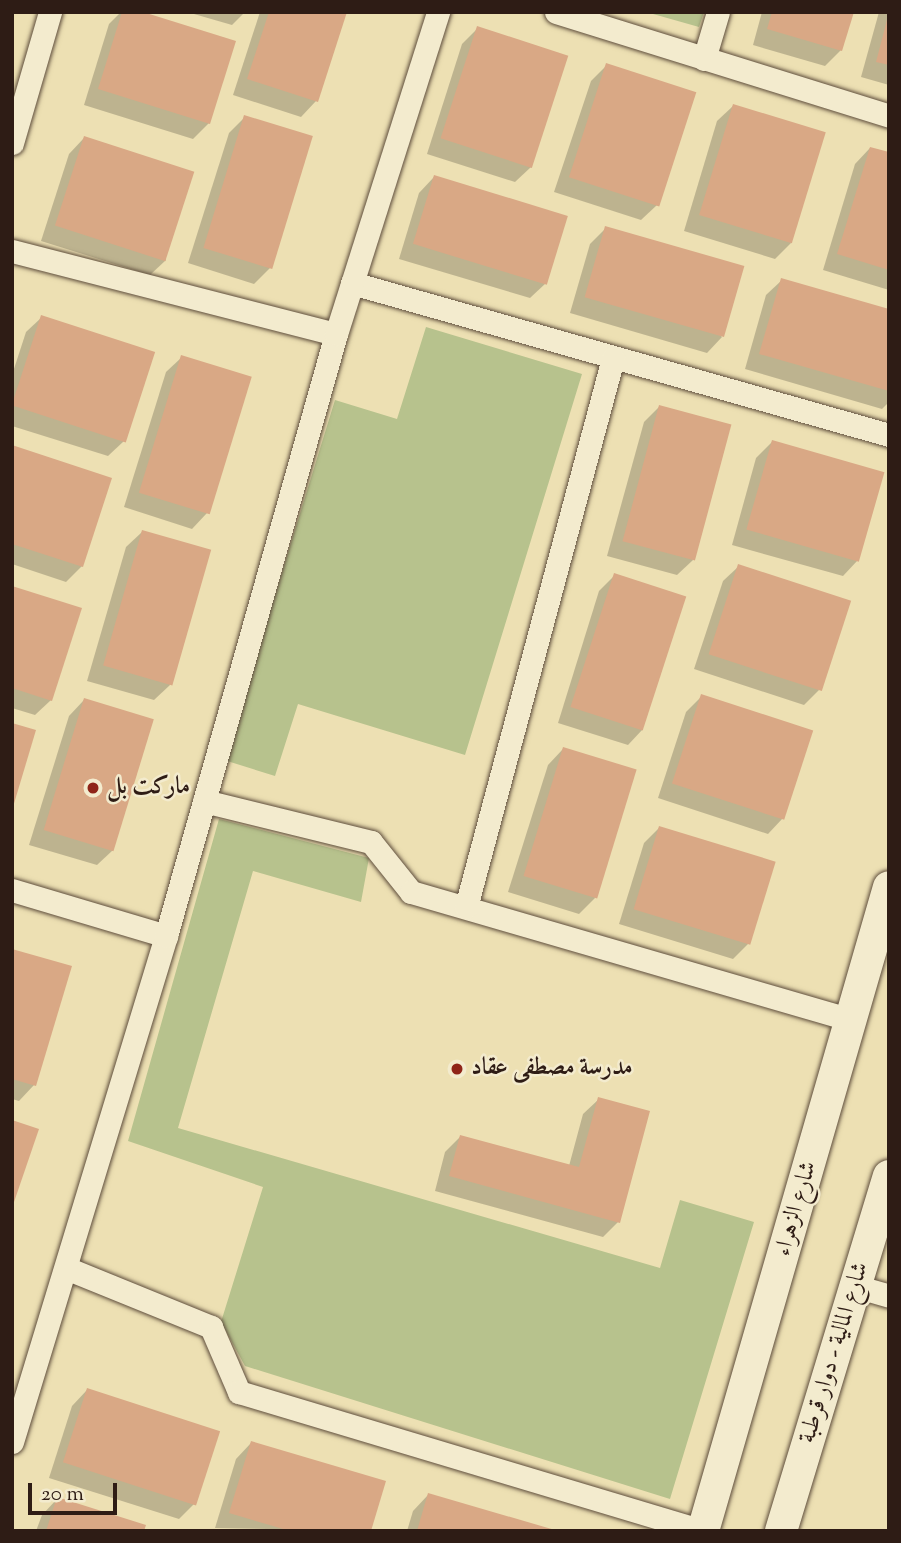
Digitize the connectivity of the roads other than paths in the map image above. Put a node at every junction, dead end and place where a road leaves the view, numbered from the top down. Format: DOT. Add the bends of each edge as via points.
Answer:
graph roads {
  1 [pos="50,12"];
  2 [pos="438,12"];
  3 [pos="556,12"];
  4 [pos="718,12"];
  5 [pos="704,59"];
  6 [pos="889,116"];
  7 [pos="12,143"];
  8 [pos="12,251"];
  9 [pos="352,283"];
  10 [pos="336,334"];
  11 [pos="613,358"];
  12 [pos="889,435"];
  13 [pos="204,801"];
  14 [pos="889,887"];
  15 [pos="12,890"];
  16 [pos="466,907"];
  17 [pos="166,936"];
  18 [pos="876,986"];
  19 [pos="852,1020"];
  20 [pos="889,1176"];
  21 [pos="66,1268"];
  22 [pos="855,1286"];
  23 [pos="889,1296"];
  24 [pos="12,1442"];
  25 [pos="702,1531"];
  26 [pos="781,1531"];
  1 -- 7 [label="street"];
  2 -- 9 [label="street"];
  3 -- 5 [label="street"];
  4 -- 5 [label="street"];
  5 -- 6 [label="street"];
  8 -- 10 [label="street"];
  9 -- 10 [label="street"];
  9 -- 11 [label="street"];
  10 -- 13 [label="street"];
  11 -- 12 [label="street"];
  11 -- 16 [label="street"];
  13 -- 16 [label="street" via="371,842 411,892"];
  13 -- 17 [label="street"];
  14 -- 18 [label="main road, شارع الزهراء"];
  15 -- 17 [label="street"];
  16 -- 19 [label="street"];
  17 -- 21 [label="street"];
  18 -- 19 [label="main road, شارع الزهراء"];
  19 -- 25 [label="main road, شارع الزهراء"];
  20 -- 22 [label="main road, شارع المالية - دوار قرطبة"];
  21 -- 24 [label="street"];
  21 -- 25 [label="street" via="211,1327 239,1392"];
  22 -- 23 [label="street"];
  22 -- 26 [label="main road, شارع المالية - دوار قرطبة"];
}
